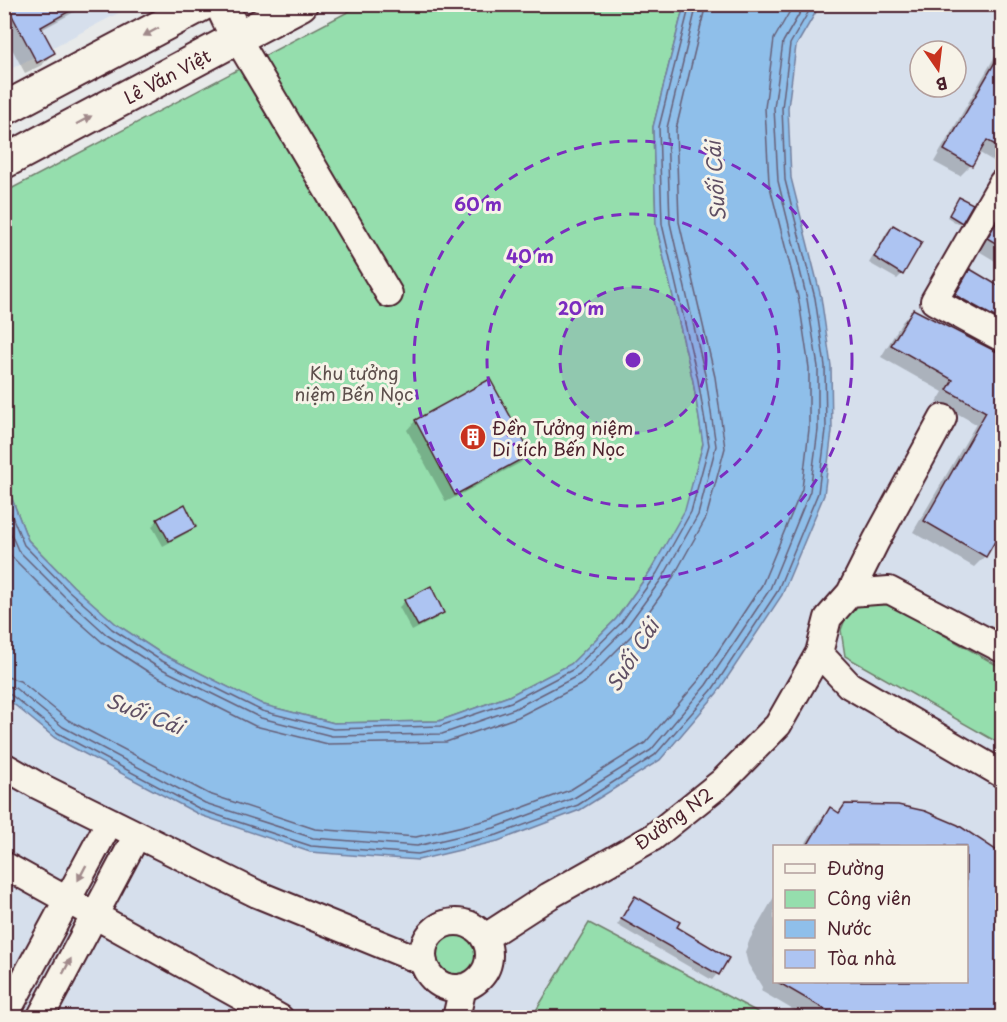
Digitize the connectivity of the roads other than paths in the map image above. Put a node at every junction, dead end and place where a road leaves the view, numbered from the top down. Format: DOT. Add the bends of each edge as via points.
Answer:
graph roads {
  1 [pos="203,4"];
  2 [pos="221,4"];
  3 [pos="301,4"];
  4 [pos="237,38"];
  5 [pos="7,108"];
  6 [pos="4,162"];
  7 [pos="1002,183"];
  8 [pos="389,294"];
  9 [pos="1002,338"];
  10 [pos="942,418"];
  11 [pos="850,593"];
  12 [pos="1002,649"];
  13 [pos="819,653"];
  14 [pos="4,766"];
  15 [pos="1002,774"];
  16 [pos="110,821"];
  17 [pos="137,835"];
  18 [pos="4,866"];
  19 [pos="67,900"];
  20 [pos="94,915"];
  21 [pos="484,938"];
  22 [pos="424,962"];
  23 [pos="462,987"];
  24 [pos="5,1017"];
  25 [pos="40,1017"];
  26 [pos="280,1017"];
  27 [pos="456,1017"];
  1 -- 5 [label="main road, one-way"];
  2 -- 4 [label="main road"];
  3 -- 4 [label="main road, Lê Văn Việt"];
  6 -- 4 [label="main road, Lê Văn Việt, one-way"];
  4 -- 8 [label="street"];
  7 -- 9 [label="street" via="934,301"];
  10 -- 11 [label="street, Đường N2"];
  11 -- 12 [label="street" via="889,590"];
  11 -- 13 [label="street, Đường N2" via="828,618"];
  13 -- 15 [label="street" via="849,685"];
  13 -- 21 [label="street, Đường N2" via="778,725 722,782 652,838"];
  14 -- 16 [label="street"];
  16 -- 17 [label="street"];
  16 -- 19 [label="street, one-way"];
  17 -- 20 [label="street"];
  17 -- 22 [label="street" via="257,894"];
  18 -- 19 [label="street"];
  19 -- 20 [label="street"];
  19 -- 24 [label="street"];
  25 -- 20 [label="street, one-way"];
  20 -- 26 [label="street"];
  21 -- 22 [label="street" via="467,924 444,924 428,939 423,950"];
  21 -- 23 [label="street" via="488,964 479,979"];
  22 -- 23 [label="street" via="434,979 452,988"];
  23 -- 27 [label="street"];
}
